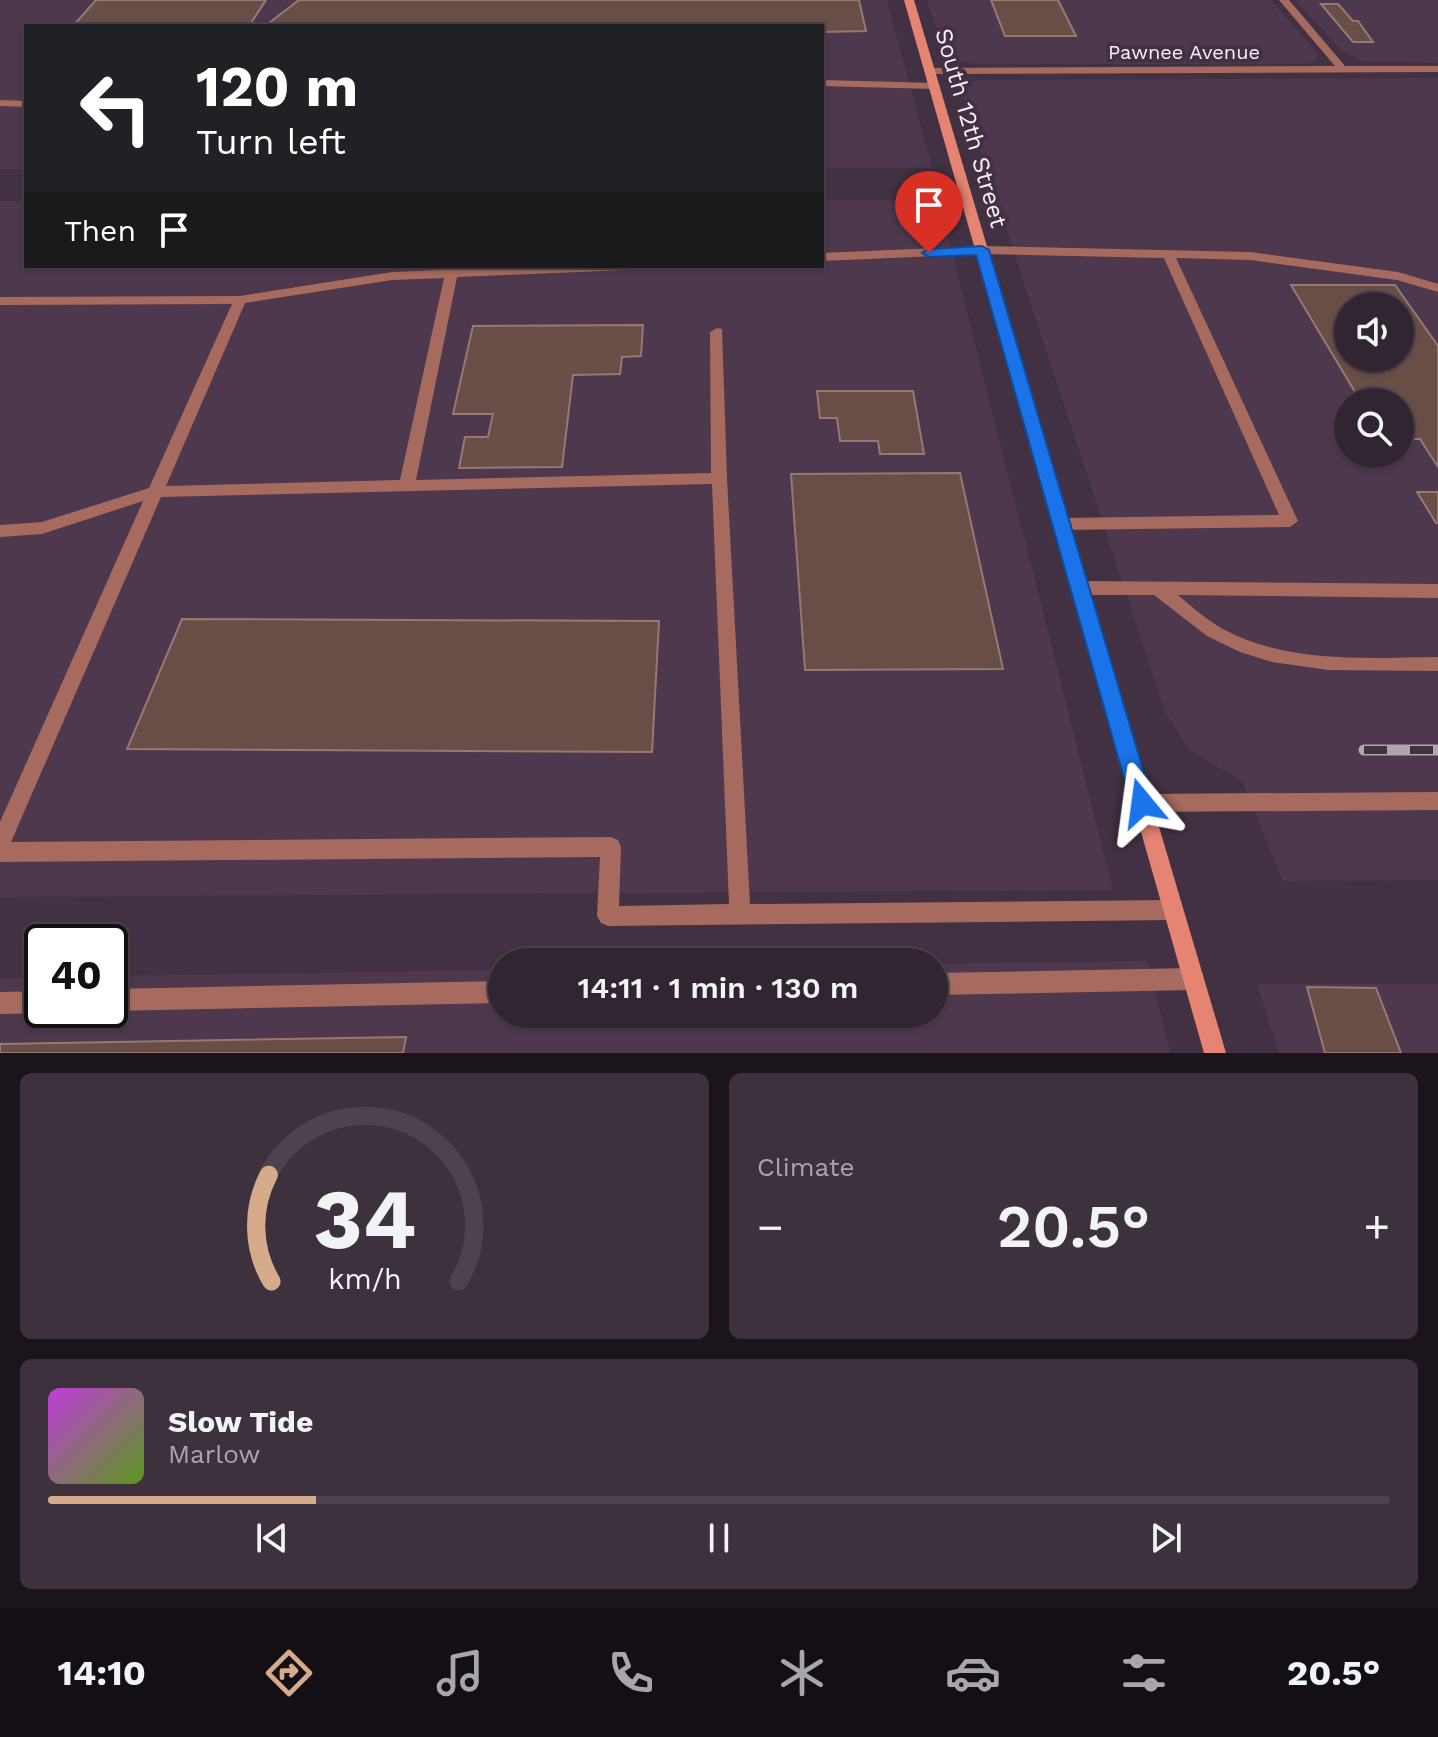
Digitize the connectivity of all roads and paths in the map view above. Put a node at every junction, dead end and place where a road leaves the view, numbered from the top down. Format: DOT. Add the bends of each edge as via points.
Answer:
graph roads {
  1 [pos="909,0"];
  2 [pos="1284,0"];
  3 [pos="1438,69"];
  4 [pos="1343,70"];
  5 [pos="932,78"];
  6 [pos="824,83"];
  7 [pos="0,103"];
  8 [pos="24,104"];
  9 [pos="982,250"];
  10 [pos="1168,254"];
  11 [pos="824,257"];
  12 [pos="582,268"];
  13 [pos="451,274"];
  14 [pos="1438,288"];
  15 [pos="240,300"];
  16 [pos="0,301"];
  17 [pos="717,332"];
  18 [pos="719,478"];
  19 [pos="407,486"];
  20 [pos="155,492"];
  21 [pos="1061,524"];
  22 [pos="0,531"];
  23 [pos="1080,588"];
  24 [pos="1157,588"];
  25 [pos="1438,591"];
  26 [pos="1438,664"];
  27 [pos="1438,801"];
  28 [pos="1142,803"];
  29 [pos="0,845"];
  30 [pos="0,852"];
  31 [pos="1172,910"];
  32 [pos="740,914"];
  33 [pos="1193,979"];
  34 [pos="948,984"];
  35 [pos="488,992"];
  36 [pos="128,1000"];
  37 [pos="24,1002"];
  38 [pos="0,1003"];
  39 [pos="1215,1053"];
  1 -- 5 [label="street, South 12th Street"];
  2 -- 4 [label="street"];
  3 -- 4 [label="street, Pawnee Avenue"];
  4 -- 5 [label="street, Pawnee Avenue"];
  5 -- 6 [label="street, Pawnee Avenue"];
  5 -- 9 [label="street, South 12th Street"];
  7 -- 8 [label="street"];
  9 -- 10 [label="street"];
  9 -- 11 [label="street"];
  9 -- 21 [label="street, South 12th Street"];
  10 -- 14 [label="street" via="1250,256 1398,276"];
  10 -- 21 [label="street" via="1290,521"];
  12 -- 13 [label="street"];
  13 -- 15 [label="street" via="392,276"];
  13 -- 19 [label="street"];
  15 -- 16 [label="street"];
  15 -- 20 [label="street"];
  17 -- 18 [label="street"];
  18 -- 19 [label="street"];
  18 -- 32 [label="street"];
  19 -- 20 [label="street"];
  20 -- 22 [label="street" via="42,528"];
  20 -- 29 [label="street"];
  21 -- 23 [label="street, South 12th Street"];
  23 -- 24 [label="street"];
  23 -- 28 [label="street, South 12th Street"];
  24 -- 25 [label="street"];
  24 -- 26 [label="street" via="1221,636 1284,657 1358,665"];
  27 -- 28 [label="street"];
  28 -- 31 [label="street, South 12th Street"];
  30 -- 32 [label="street" via="611,847 608,916"];
  31 -- 32 [label="street"];
  31 -- 33 [label="street, South 12th Street"];
  33 -- 34 [label="street"];
  33 -- 39 [label="street, South 12th Street"];
  35 -- 36 [label="street"];
  37 -- 38 [label="street"];
}
